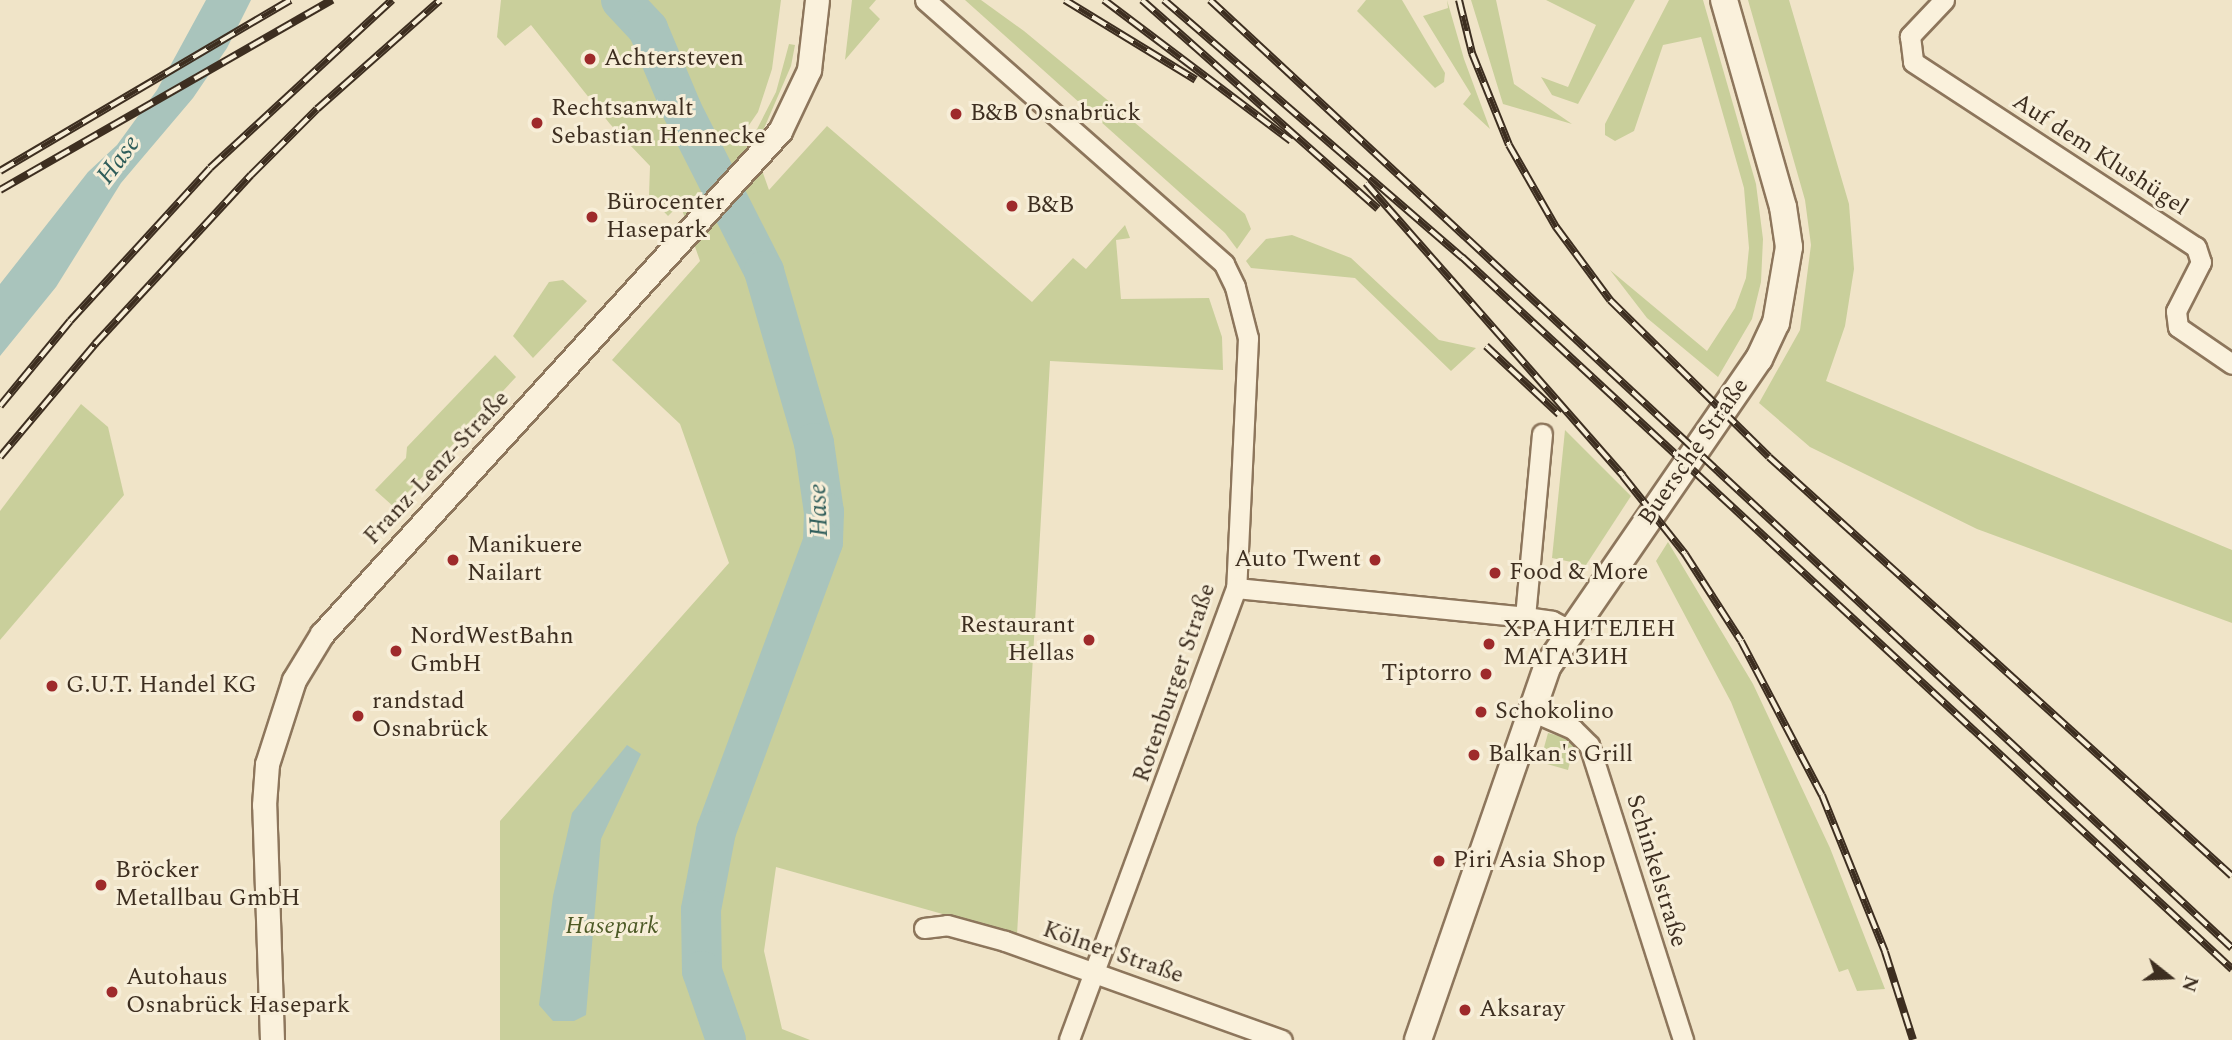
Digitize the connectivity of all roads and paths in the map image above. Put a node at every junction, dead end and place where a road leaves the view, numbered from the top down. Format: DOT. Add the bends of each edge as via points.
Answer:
graph roads {
  1 [pos="817,0"];
  2 [pos="926,0"];
  3 [pos="1724,0"];
  4 [pos="1944,0"];
  5 [pos="2232,364"];
  6 [pos="1542,434"];
  7 [pos="1236,588"];
  8 [pos="1525,617"];
  9 [pos="1569,630"];
  10 [pos="1529,710"];
  11 [pos="924,929"];
  12 [pos="1095,971"];
  13 [pos="272,1040"];
  14 [pos="1069,1040"];
  15 [pos="1282,1040"];
  16 [pos="1418,1040"];
  17 [pos="1683,1040"];
  1 -- 13 [label="street, Franz-Lenz-Straße" via="809,70 780,131 321,634 294,680 267,764 264,805"];
  2 -- 7 [label="street, Rotenburger Straße" via="1224,264 1235,286 1248,338"];
  3 -- 9 [label="main road, Buersche Straße" via="1783,207 1788,247 1785,289 1759,359"];
  4 -- 5 [label="street, Auf dem Klushügel" via="1910,36 1913,62 2196,247 2201,262 2176,311 2178,327"];
  6 -- 8 [label="street"];
  7 -- 8 [label="street"];
  7 -- 12 [label="street, Rotenburger Straße"];
  8 -- 9 [label="street" via="1552,621"];
  9 -- 10 [label="main road, Buersche Straße"];
  10 -- 16 [label="main road, Buersche Straße"];
  10 -- 17 [label="street, Schinkelstraße" via="1573,729 1589,745"];
  11 -- 12 [label="street, Kölner Straße" via="947,925"];
  12 -- 14 [label="street, Rotenburger Straße"];
  12 -- 15 [label="street, Kölner Straße"];
}
